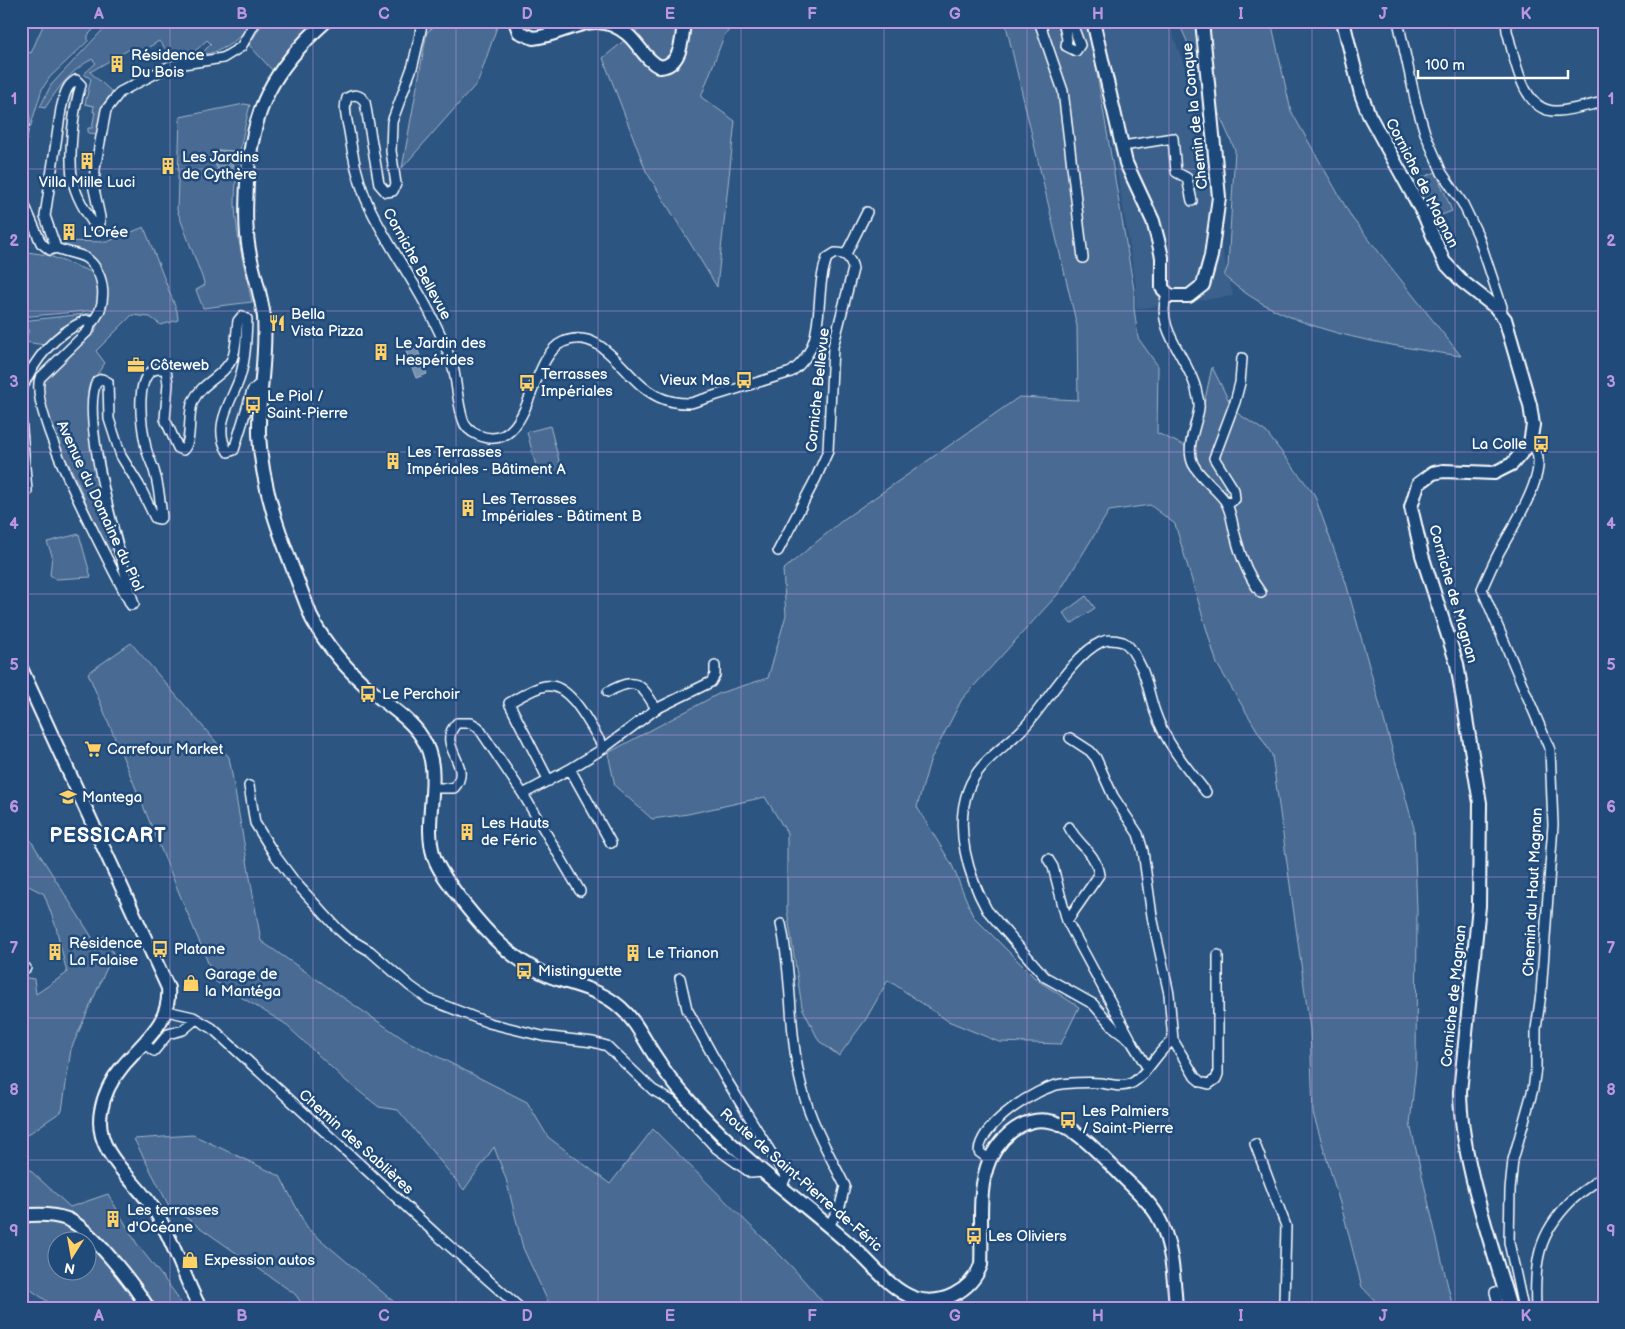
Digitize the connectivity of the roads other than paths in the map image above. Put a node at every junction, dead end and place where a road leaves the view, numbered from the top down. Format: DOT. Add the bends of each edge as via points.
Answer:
graph roads {
  1 [pos="256,21"];
  2 [pos="326,21"];
  3 [pos="423,21"];
  4 [pos="515,21"];
  5 [pos="684,21"];
  6 [pos="1039,21"];
  7 [pos="1063,21"];
  8 [pos="1072,21"];
  9 [pos="1093,21"];
  10 [pos="1202,21"];
  11 [pos="1343,21"];
  12 [pos="1398,21"];
  13 [pos="1506,21"];
  14 [pos="1604,102"];
  15 [pos="21,105"];
  16 [pos="21,141"];
  17 [pos="1123,146"];
  18 [pos="21,197"];
  19 [pos="1192,201"];
  20 [pos="867,212"];
  21 [pos="56,248"];
  22 [pos="846,254"];
  23 [pos="1083,258"];
  24 [pos="1167,294"];
  25 [pos="1501,314"];
  26 [pos="90,324"];
  27 [pos="1242,358"];
  28 [pos="261,386"];
  29 [pos="21,391"];
  30 [pos="21,418"];
  31 [pos="1530,443"];
  32 [pos="21,496"];
  33 [pos="1227,505"];
  34 [pos="778,551"];
  35 [pos="1261,592"];
  36 [pos="715,666"];
  37 [pos="21,668"];
  38 [pos="608,692"];
  39 [pos="656,709"];
  40 [pos="1070,738"];
  41 [pos="604,748"];
  42 [pos="570,769"];
  43 [pos="549,781"];
  44 [pos="249,786"];
  45 [pos="433,788"];
  46 [pos="1206,792"];
  47 [pos="523,794"];
  48 [pos="1068,827"];
  49 [pos="611,843"];
  50 [pos="1048,859"];
  51 [pos="580,891"];
  52 [pos="1067,921"];
  53 [pos="781,924"];
  54 [pos="1218,955"];
  55 [pos="680,978"];
  56 [pos="167,1011"];
  57 [pos="196,1019"];
  58 [pos="1173,1040"];
  59 [pos="1131,1041"];
  60 [pos="143,1043"];
  61 [pos="1147,1067"];
  62 [pos="1256,1144"];
  63 [pos="990,1160"];
  64 [pos="763,1172"];
  65 [pos="1604,1174"];
  66 [pos="781,1188"];
  67 [pos="21,1216"];
  68 [pos="829,1226"];
  69 [pos="1495,1292"];
  70 [pos="916,1303"];
  71 [pos="148,1308"];
  72 [pos="200,1308"];
  73 [pos="520,1308"];
  74 [pos="1176,1308"];
  75 [pos="1282,1308"];
  76 [pos="1499,1308"];
  77 [pos="1510,1308"];
  78 [pos="1523,1308"];
  79 [pos="1536,1308"];
  1 -- 21 [label="street" via="241,47 223,58 170,66 120,92 106,110 95,169 94,189 100,223 95,226 78,198 72,177 73,111 81,85 76,80 71,83 65,92 56,132 45,216"];
  2 -- 28 [label="street, Route de Saint-Pierre-de-Féric" via="270,86 262,103 250,152 246,226 264,316"];
  3 -- 22 [label="street, Corniche Bellevue" via="413,65 392,122 391,151 396,184 393,191 386,192 379,184 366,102 357,95 351,95 345,108 366,198 441,336 453,370 463,420 472,432 486,438 510,432 524,411 547,357 553,348 570,339 594,342 650,393 680,404 791,372 802,364 814,343 827,258 835,252"];
  4 -- 5 [label="street" via="519,32 533,38 588,23 617,26 649,60 660,66 671,64 675,59 681,47"];
  6 -- 23 [label="street" via="1063,90"];
  7 -- 8 [label="street" via="1066,46 1076,51 1080,45"];
  9 -- 17 [label="street"];
  10 -- 24 [label="street, Chemin de la Conque" via="1219,197 1211,256 1203,285 1189,296"];
  11 -- 25 [label="street, Corniche de Magnan" via="1369,115 1425,217 1444,262 1462,282"];
  12 -- 25 [label="street" via="1425,133 1442,173 1478,234 1502,307"];
  13 -- 14 [label="street" via="1526,94 1533,102 1544,110 1557,112"];
  15 -- 16 [label="street" via="24,119"];
  17 -- 19 [label="street" via="1174,138 1176,172 1188,178"];
  17 -- 24 [label="street" via="1126,163 1153,221 1162,257 1160,283"];
  18 -- 21 [label="street" via="41,243 50,250"];
  20 -- 22 [label="street"];
  21 -- 26 [label="street" via="84,257 98,270 103,294 96,318"];
  22 -- 34 [label="street, Corniche Bellevue" via="853,269 833,347 828,450"];
  24 -- 33 [label="street" via="1163,304 1166,324 1190,373 1200,406 1191,440 1192,462"];
  25 -- 31 [label="street, Corniche de Magnan" via="1505,318 1530,405 1533,425"];
  26 -- 28 [label="street, Avenue du Domaine du Piol" via="89,330 40,378 41,408 77,497 131,605 134,604 110,520 97,452 92,389 96,381 108,382 109,420 121,456 150,510 155,518 160,519 155,472 146,448 142,411 144,379 158,368 166,370 165,419 178,448 184,450 189,442 192,403 201,387 232,359 238,321 242,316 247,318 246,347 239,379 226,405 222,430 228,452 234,450 238,440 252,391"];
  26 -- 29 [label="street" via="86,320 72,326 55,339 27,375"];
  27 -- 33 [label="street" via="1235,402 1214,458 1234,490 1235,499"];
  28 -- 45 [label="street, Route de Saint-Pierre-de-Féric" via="259,435 266,489 312,619 328,647 345,666 421,735 432,765"];
  30 -- 32 [label="street" via="27,491"];
  31 -- 77 [label="street, Corniche de Magnan" via="1512,464 1494,473 1433,473 1418,484 1412,507 1422,555 1457,664 1480,803 1479,906 1460,1107 1474,1180"];
  31 -- 78 [label="street, Chemin du Haut Magnan" via="1535,447 1537,458 1534,485 1482,589 1550,750 1553,825 1536,1030 1536,1068 1513,1160 1510,1190 1509,1242"];
  33 -- 35 [label="street" via="1242,558 1251,580"];
  36 -- 39 [label="street" via="711,682"];
  37 -- 56 [label="street" via="166,981"];
  38 -- 39 [label="street" via="625,682 634,684 643,688"];
  39 -- 41 [label="street"];
  40 -- 58 [label="street" via="1096,758 1113,796 1140,841 1170,1004"];
  41 -- 42 [label="street"];
  41 -- 43 [label="street" via="578,704 568,693 552,685 543,686 509,703"];
  42 -- 43 [label="street"];
  42 -- 49 [label="street"];
  43 -- 47 [label="street"];
  44 -- 64 [label="street" via="256,823 295,882 338,929 370,951 410,986 428,999 489,1023 542,1036 586,1040 607,1046 653,1090 672,1101 716,1148 751,1173"];
  45 -- 47 [label="street" via="454,788 459,783 460,771 448,736 457,723 471,723 487,737"];
  45 -- 64 [label="street, Route de Saint-Pierre-de-Féric" via="430,826 434,856 466,906 492,938 524,964 548,976 589,988 613,1001 634,1022 684,1096"];
  46 -- 59 [label="street" via="1167,737 1155,713 1148,684 1130,649 1125,642 1111,640 1093,647 1066,674 1027,725 980,768 968,788 963,814 964,839 971,871 987,910 1045,976 1093,1004 1116,1030"];
  47 -- 51 [label="street"];
  48 -- 52 [label="street" via="1074,838 1088,849 1098,865 1099,874"];
  50 -- 52 [label="street"];
  52 -- 59 [label="street"];
  53 -- 68 [label="street" via="788,958 801,1086 816,1129 845,1186 840,1206"];
  54 -- 58 [label="street" via="1220,1051 1216,1079 1205,1083 1195,1077"];
  55 -- 66 [label="street" via="687,1009 786,1177"];
  56 -- 57 [label="street, Chemin des Sablières"];
  56 -- 60 [label="street"];
  57 -- 60 [label="street" via="183,1030 168,1034 154,1051"];
  57 -- 73 [label="street, Chemin des Sablières" via="212,1028"];
  58 -- 61 [label="street"];
  59 -- 61 [label="street"];
  60 -- 72 [label="street" via="117,1073 106,1092 100,1114 100,1132 110,1156 156,1212 176,1249"];
  61 -- 63 [label="street" via="1138,1080 1129,1085 1059,1084 1016,1104 997,1120 980,1143 979,1152"];
  62 -- 75 [label="street" via="1286,1226"];
  63 -- 70 [label="street, Route de Saint-Pierre-de-Féric" via="984,1189 981,1265 977,1276 953,1295"];
  63 -- 74 [label="street, Route de Saint-Pierre-de-Féric" via="1010,1132 1036,1120 1052,1121 1079,1136 1158,1215 1168,1250"];
  64 -- 66 [label="street, Route de Saint-Pierre-de-Féric"];
  65 -- 79 [label="street" via="1551,1222 1536,1266"];
  66 -- 68 [label="street, Route de Saint-Pierre-de-Féric"];
  67 -- 71 [label="street" via="52,1216 67,1219 78,1226 112,1261"];
  68 -- 70 [label="street, Route de Saint-Pierre-de-Féric"];
  69 -- 76 [label="street"];
}
